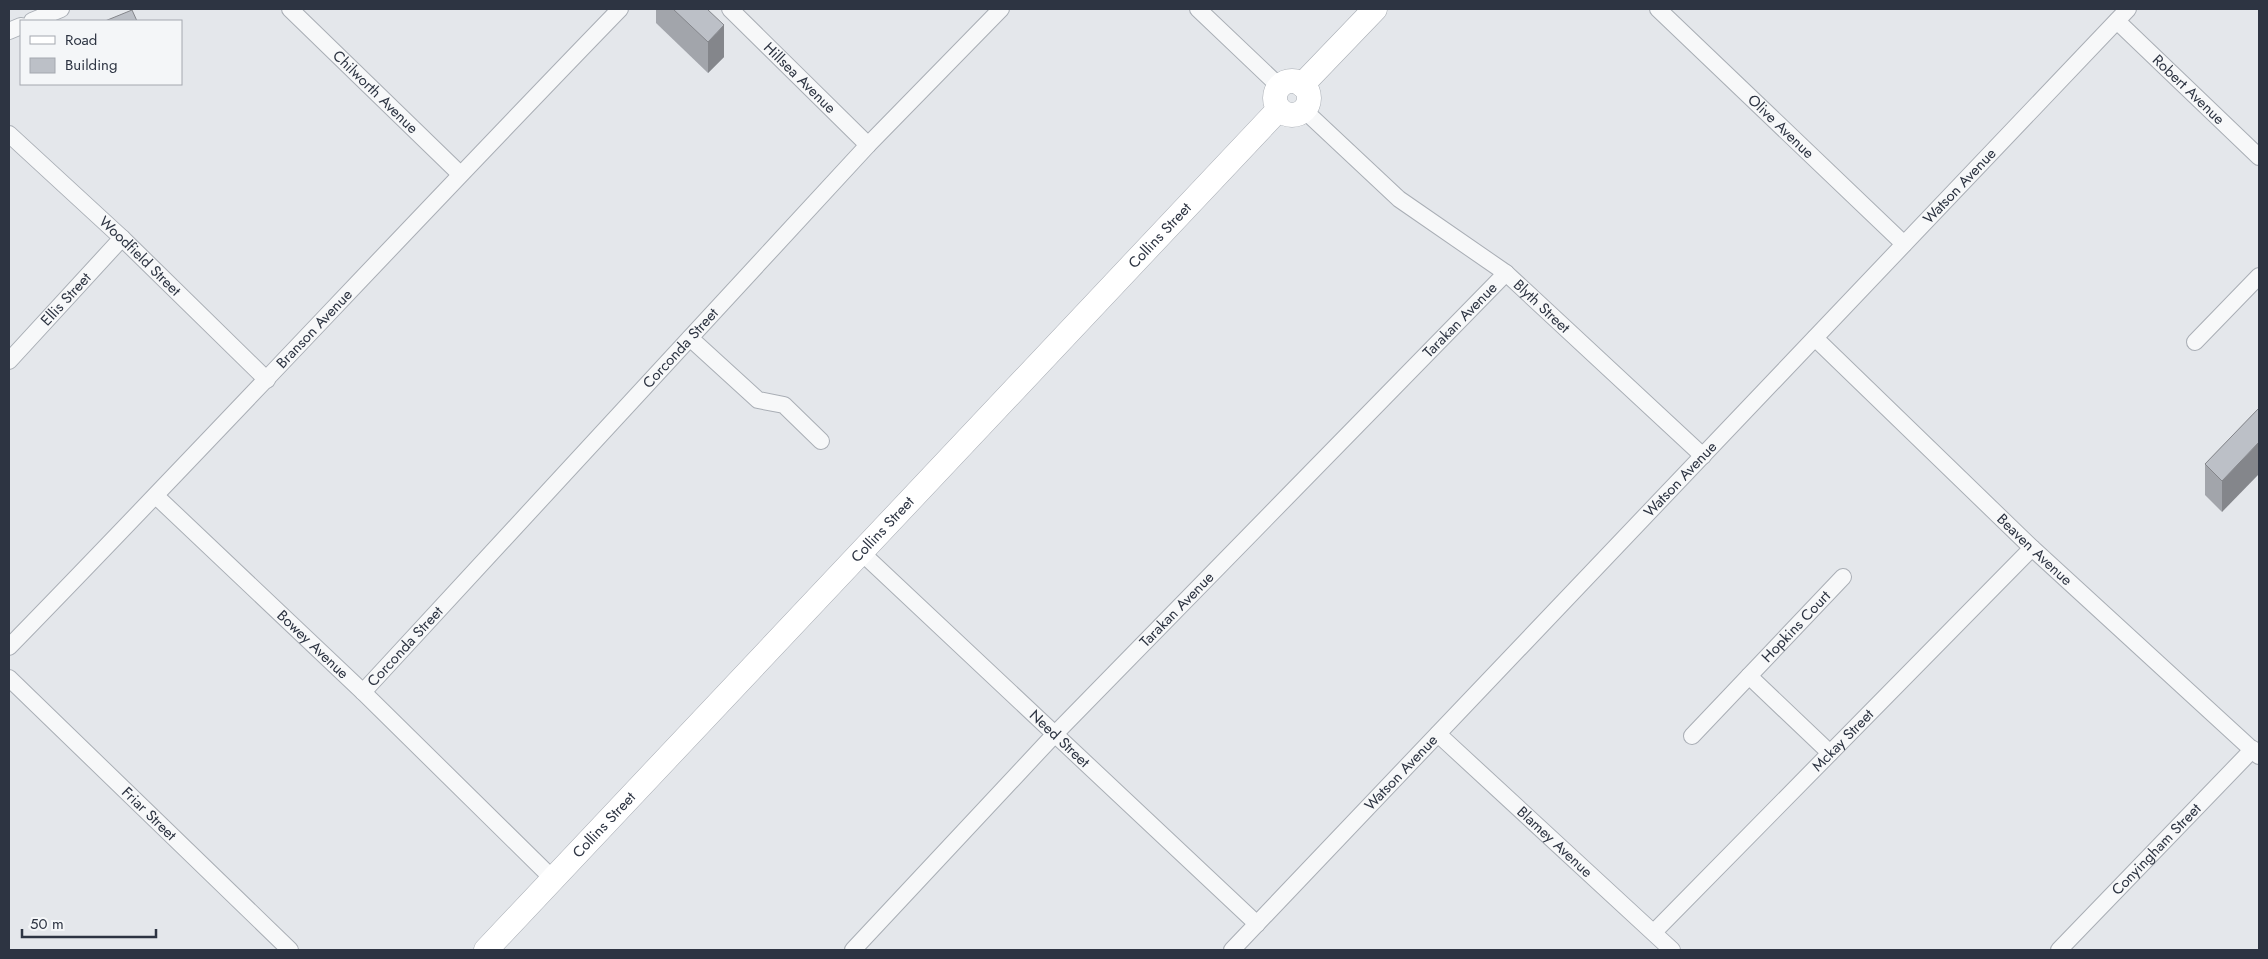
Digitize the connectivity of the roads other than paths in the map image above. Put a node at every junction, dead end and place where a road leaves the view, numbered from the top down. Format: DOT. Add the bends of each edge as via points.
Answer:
graph roads {
  1 [pos="61,9"];
  2 [pos="290,9"];
  3 [pos="620,9"];
  4 [pos="730,9"];
  5 [pos="1001,9"];
  6 [pos="1198,9"];
  7 [pos="1375,9"];
  8 [pos="1658,9"];
  9 [pos="2128,9"];
  10 [pos="34,20"];
  11 [pos="2117,21"];
  12 [pos="1287,93"];
  13 [pos="1304,110"];
  14 [pos="9,134"];
  15 [pos="868,145"];
  16 [pos="2259,157"];
  17 [pos="460,174"];
  18 [pos="122,238"];
  19 [pos="1904,244"];
  20 [pos="1506,273"];
  21 [pos="2259,276"];
  22 [pos="690,338"];
  23 [pos="1815,338"];
  24 [pos="2195,342"];
  25 [pos="9,361"];
  26 [pos="267,380"];
  27 [pos="821,441"];
  28 [pos="1703,456"];
  29 [pos="156,496"];
  30 [pos="2032,548"];
  31 [pos="862,553"];
  32 [pos="1843,577"];
  33 [pos="9,647"];
  34 [pos="1748,676"];
  35 [pos="9,678"];
  36 [pos="363,692"];
  37 [pos="1055,734"];
  38 [pos="1438,734"];
  39 [pos="1692,736"];
  40 [pos="1830,753"];
  41 [pos="2256,753"];
  42 [pos="554,880"];
  43 [pos="1257,924"];
  44 [pos="1654,932"];
  45 [pos="290,950"];
  46 [pos="486,950"];
  47 [pos="853,950"];
  48 [pos="1232,950"];
  49 [pos="1672,950"];
  50 [pos="2059,950"];
  1 -- 10 [label="street"];
  2 -- 17 [label="street, Chilworth Avenue"];
  3 -- 17 [label="street, Branson Avenue"];
  4 -- 15 [label="street, Hillsea Avenue"];
  5 -- 15 [label="street, Corconda Street"];
  6 -- 12 [label="street"];
  7 -- 12 [label="street, Collins Street"];
  8 -- 19 [label="street, Olive Avenue"];
  9 -- 11 [label="street, Watson Avenue"];
  11 -- 16 [label="street, Robert Avenue"];
  11 -- 19 [label="street, Watson Avenue"];
  12 -- 13 [label="street" via="1291,115"];
  12 -- 31 [label="street, Collins Street"];
  13 -- 20 [label="street, Blyth Street" via="1399,198"];
  14 -- 18 [label="street, Woodfield Street"];
  15 -- 22 [label="street, Corconda Street"];
  17 -- 26 [label="street, Branson Avenue"];
  18 -- 25 [label="street, Ellis Street"];
  18 -- 26 [label="street, Woodfield Street"];
  19 -- 23 [label="street, Watson Avenue"];
  20 -- 28 [label="street, Blyth Street"];
  20 -- 37 [label="street, Tarakan Avenue"];
  21 -- 24 [label="street"];
  22 -- 27 [label="street" via="758,400 784,405"];
  22 -- 36 [label="street, Corconda Street"];
  23 -- 28 [label="street, Watson Avenue"];
  23 -- 30 [label="street, Beaven Avenue"];
  26 -- 29 [label="street, Branson Avenue"];
  28 -- 38 [label="street, Watson Avenue"];
  29 -- 33 [label="street, Branson Avenue"];
  29 -- 36 [label="street, Bowey Avenue"];
  30 -- 40 [label="street, Mckay Street"];
  30 -- 41 [label="street, Beaven Avenue"];
  31 -- 37 [label="street, Need Street"];
  31 -- 42 [label="street, Collins Street"];
  32 -- 34 [label="street, Hopkins Court"];
  34 -- 39 [label="street, Hopkins Court"];
  34 -- 40 [label="street"];
  35 -- 45 [label="street, Friar Street"];
  36 -- 42 [label="street, Bowey Avenue"];
  37 -- 43 [label="street, Need Street"];
  37 -- 47 [label="street, Tarakan Avenue"];
  38 -- 43 [label="street, Watson Avenue"];
  38 -- 44 [label="street, Blamey Avenue"];
  40 -- 44 [label="street, Mckay Street"];
  41 -- 50 [label="street, Conyingham Street"];
  42 -- 46 [label="street, Collins Street"];
  43 -- 48 [label="street, Watson Avenue"];
  44 -- 49 [label="street, Blamey Avenue"];
}
